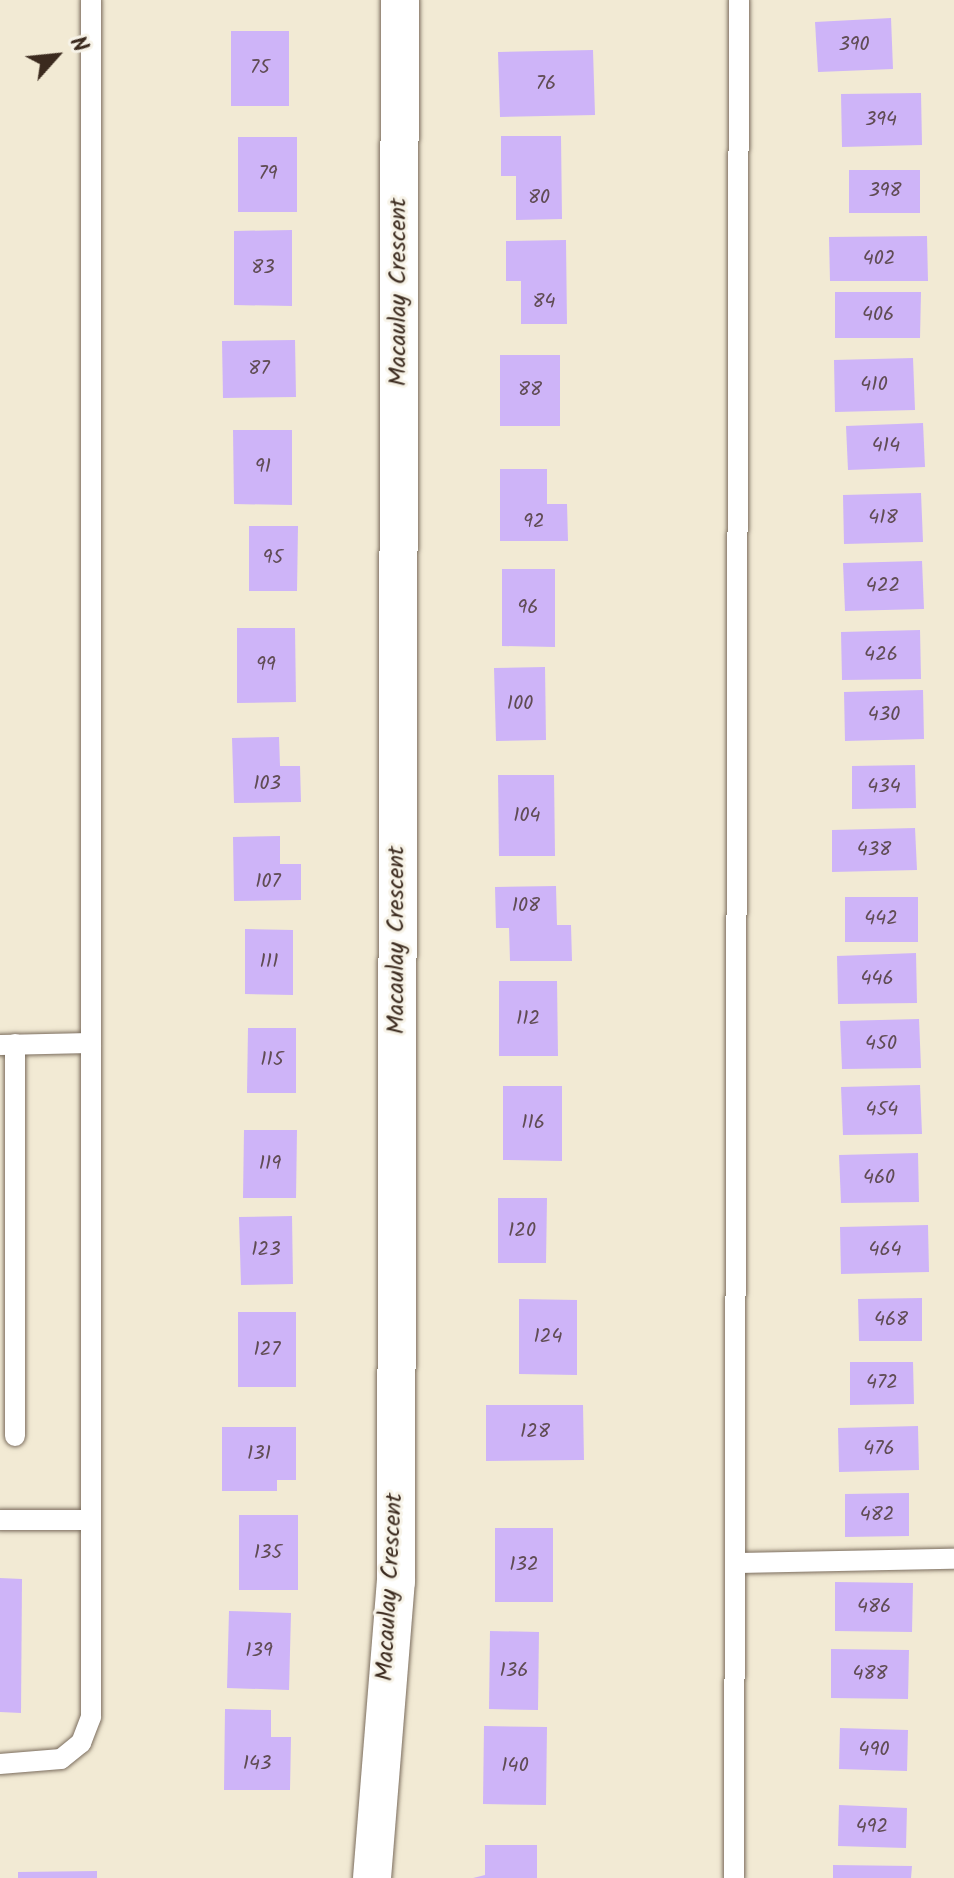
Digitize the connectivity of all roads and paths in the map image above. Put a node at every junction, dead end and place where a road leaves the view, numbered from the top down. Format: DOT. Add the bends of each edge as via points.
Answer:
graph roads {
  1 [pos="91,0"];
  2 [pos="400,0"];
  3 [pos="739,0"];
  4 [pos="91,1043"];
  5 [pos="8,1044"];
  6 [pos="15,1436"];
  7 [pos="0,1520"];
  8 [pos="90,1520"];
  9 [pos="954,1559"];
  10 [pos="736,1563"];
  11 [pos="0,1764"];
  12 [pos="372,1878"];
  13 [pos="734,1878"];
  1 -- 4 [label="lane"];
  2 -- 12 [label="street, Macaulay Crescent" via="396,1582"];
  3 -- 10 [label="lane"];
  4 -- 5 [label="lane"];
  4 -- 8 [label="lane"];
  5 -- 6 [label="lane"];
  7 -- 8 [label="lane"];
  8 -- 11 [label="lane" via="91,1717 81,1743 61,1759"];
  9 -- 10 [label="lane"];
  10 -- 13 [label="lane"];
}
